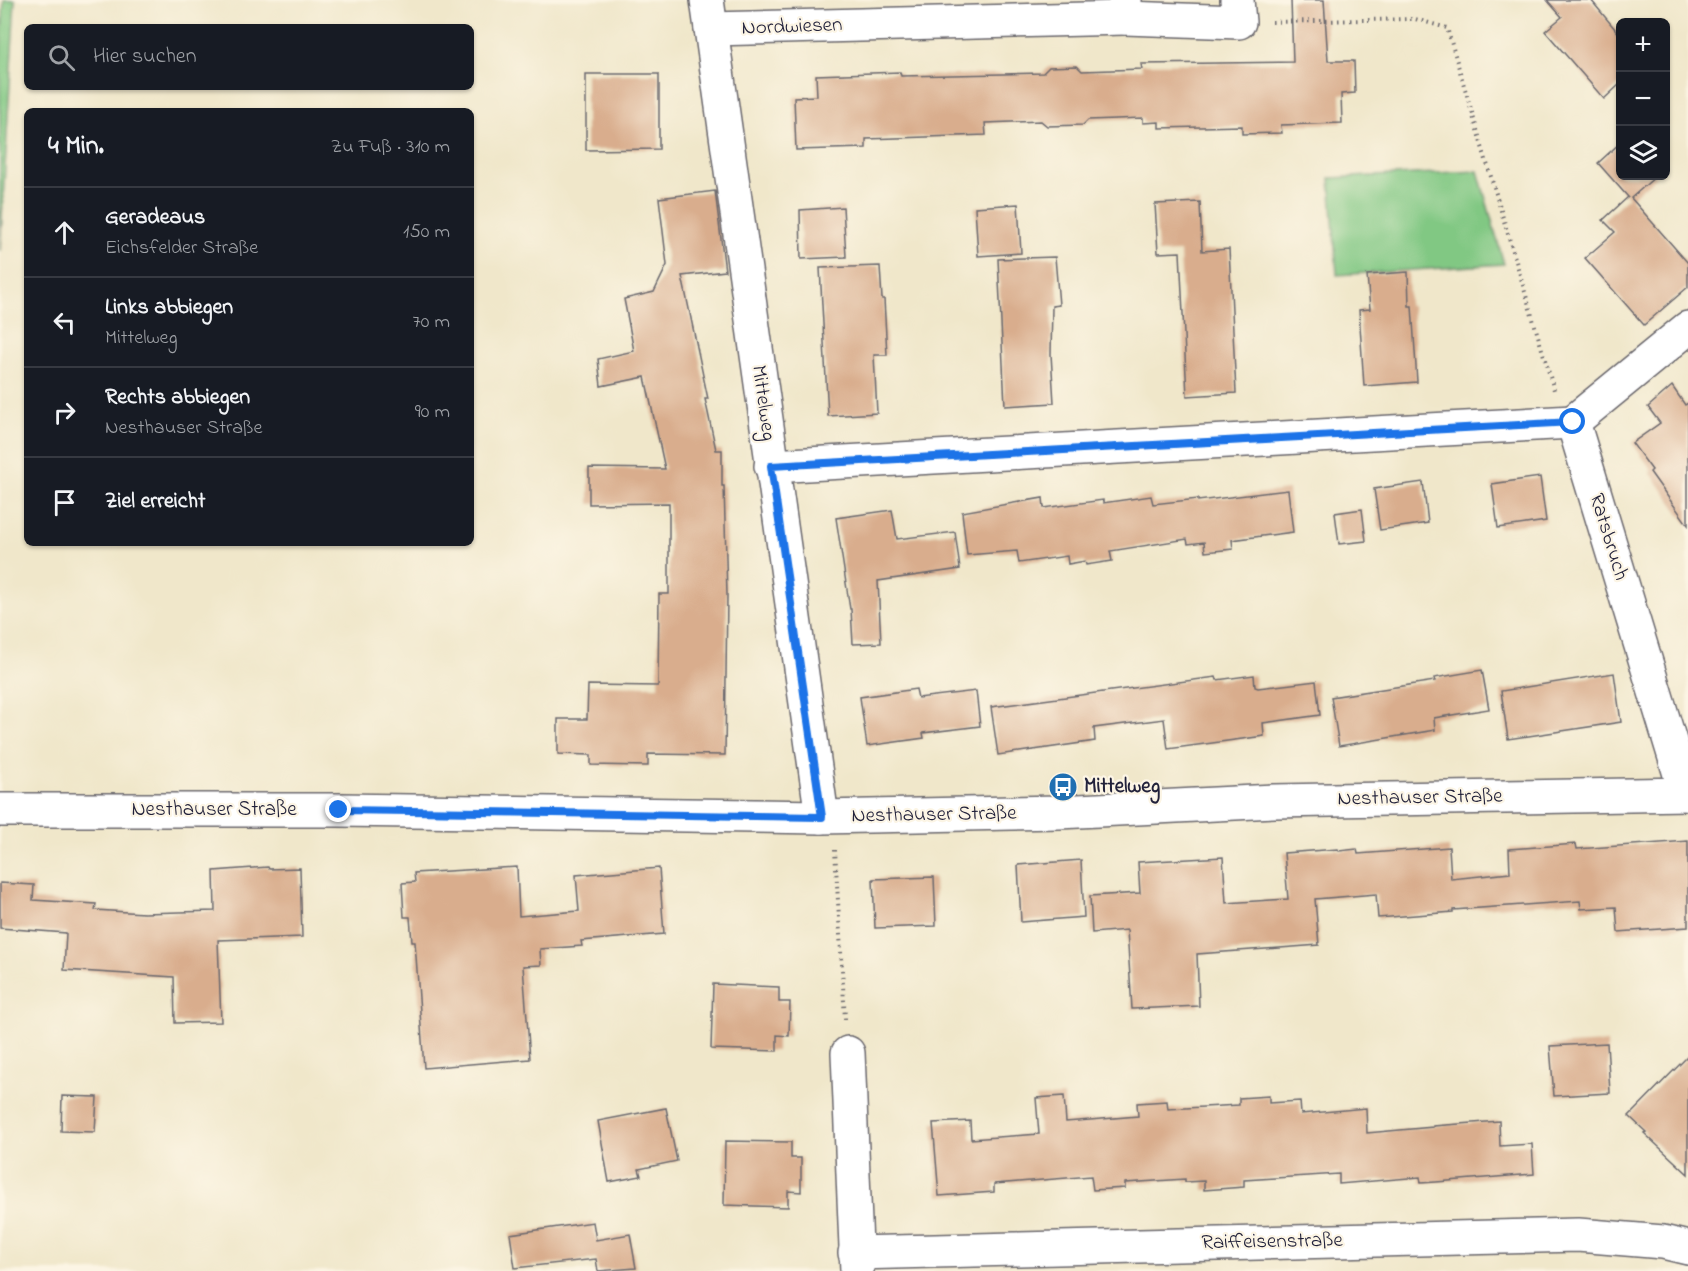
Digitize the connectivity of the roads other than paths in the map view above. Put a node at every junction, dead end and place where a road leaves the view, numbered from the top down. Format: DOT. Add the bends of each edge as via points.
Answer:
graph roads {
  1 [pos="1125,9"];
  2 [pos="1238,11"];
  3 [pos="709,15"];
  4 [pos="1688,328"];
  5 [pos="1573,422"];
  6 [pos="771,466"];
  7 [pos="1687,794"];
  8 [pos="0,810"];
  9 [pos="822,817"];
  10 [pos="848,1053"];
  11 [pos="1688,1248"];
  12 [pos="856,1262"];
  1 -- 2 [label="street, Nordwiesen"];
  1 -- 3 [label="street, Nordwiesen"];
  3 -- 6 [label="street, Mittelweg"];
  4 -- 5 [label="street"];
  5 -- 6 [label="street"];
  5 -- 7 [label="street, Ratsbruch"];
  6 -- 9 [label="street, Mittelweg"];
  7 -- 9 [label="street, Nesthauser Straße" via="1274,801 1059,812"];
  8 -- 9 [label="street, Nesthauser Straße"];
  10 -- 12 [label="street"];
  11 -- 12 [label="street, Raiffeisenstraße" via="1663,1242 1578,1235"];
}
